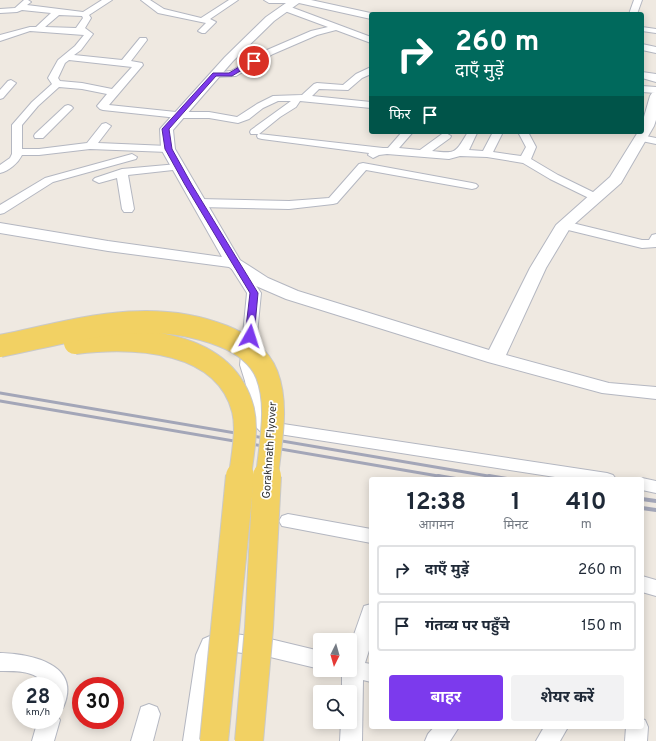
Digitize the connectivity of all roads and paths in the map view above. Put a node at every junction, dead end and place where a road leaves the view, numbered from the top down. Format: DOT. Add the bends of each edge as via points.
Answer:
graph roads {
  1 [pos="29,0"];
  2 [pos="108,0"];
  3 [pos="145,0"];
  4 [pos="234,0"];
  5 [pos="270,0"];
  6 [pos="297,0"];
  7 [pos="638,0"];
  8 [pos="20,7"];
  9 [pos="286,8"];
  10 [pos="0,11"];
  11 [pos="57,12"];
  12 [pos="634,12"];
  13 [pos="84,14"];
  14 [pos="369,16"];
  15 [pos="203,20"];
  16 [pos="337,27"];
  17 [pos="38,29"];
  18 [pos="644,29"];
  19 [pos="82,31"];
  20 [pos="202,31"];
  21 [pos="656,31"];
  22 [pos="0,38"];
  23 [pos="369,39"];
  24 [pos="143,40"];
  25 [pos="644,47"];
  26 [pos="656,50"];
  27 [pos="66,57"];
  28 [pos="125,63"];
  29 [pos="369,71"];
  30 [pos="215,74"];
  31 [pos="644,75"];
  32 [pos="656,78"];
  33 [pos="11,83"];
  34 [pos="57,84"];
  35 [pos="644,89"];
  36 [pos="656,90"];
  37 [pos="115,92"];
  38 [pos="0,96"];
  39 [pos="656,96"];
  40 [pos="301,98"];
  41 [pos="369,105"];
  42 [pos="68,108"];
  43 [pos="179,114"];
  44 [pos="23,118"];
  45 [pos="54,121"];
  46 [pos="106,126"];
  47 [pos="649,127"];
  48 [pos="405,134"];
  49 [pos="472,134"];
  50 [pos="497,134"];
  51 [pos="524,134"];
  52 [pos="39,136"];
  53 [pos="446,136"];
  54 [pos="90,146"];
  55 [pos="168,149"];
  56 [pos="386,151"];
  57 [pos="18,152"];
  58 [pos="422,153"];
  59 [pos="459,153"];
  60 [pos="487,154"];
  61 [pos="132,157"];
  62 [pos="526,160"];
  63 [pos="363,166"];
  64 [pos="178,167"];
  65 [pos="0,170"];
  66 [pos="122,172"];
  67 [pos="99,180"];
  68 [pos="472,186"];
  69 [pos="597,198"];
  70 [pos="199,202"];
  71 [pos="128,209"];
  72 [pos="0,210"];
  73 [pos="564,225"];
  74 [pos="0,228"];
  75 [pos="656,238"];
  76 [pos="234,263"];
  77 [pos="0,346"];
  78 [pos="495,358"];
  79 [pos="0,359"];
  80 [pos="656,393"];
  81 [pos="594,477"];
  82 [pos="644,484"];
  83 [pos="656,487"];
  84 [pos="288,521"];
  85 [pos="369,536"];
  86 [pos="644,585"];
  87 [pos="656,588"];
  88 [pos="369,621"];
  89 [pos="313,658"];
  90 [pos="0,662"];
  91 [pos="358,670"];
  92 [pos="51,677"];
  93 [pos="149,714"];
  94 [pos="46,729"];
  95 [pos="446,729"];
  96 [pos="555,729"];
  97 [pos="637,729"];
  98 [pos="43,741"];
  99 [pos="142,741"];
  100 [pos="194,741"];
  101 [pos="214,741"];
  102 [pos="249,741"];
  103 [pos="351,741"];
  104 [pos="436,741"];
  105 [pos="546,741"];
  106 [pos="636,741"];
  1 -- 8 [label="street"];
  2 -- 13 [label="street"];
  3 -- 15 [label="street" via="161,11"];
  4 -- 15 [label="street"];
  5 -- 6 [label="street"];
  5 -- 9 [label="street"];
  6 -- 9 [label="street"];
  6 -- 14 [label="street"];
  7 -- 12 [label="street"];
  8 -- 10 [label="street" via="14,11"];
  8 -- 11 [label="street"];
  9 -- 16 [label="street"];
  9 -- 30 [label="street" via="270,19"];
  11 -- 13 [label="street"];
  11 -- 17 [label="street"];
  13 -- 19 [label="street" via="87,18 80,29"];
  15 -- 20 [label="street" via="212,22"];
  16 -- 23 [label="street"];
  16 -- 30 [label="street" via="314,33 270,52 233,74"];
  17 -- 19 [label="street"];
  17 -- 22 [label="street" via="25,30"];
  18 -- 21 [label="street"];
  19 -- 27 [label="street" via="89,34 78,48"];
  24 -- 28 [label="street"];
  25 -- 26 [label="street"];
  27 -- 28 [label="street"];
  27 -- 34 [label="street" via="53,78"];
  28 -- 37 [label="street" via="139,66"];
  29 -- 40 [label="street" via="345,88 318,86"];
  30 -- 43 [label="street"];
  31 -- 32 [label="street"];
  33 -- 38 [label="street"];
  34 -- 37 [label="street"];
  34 -- 44 [label="street"];
  35 -- 36 [label="street"];
  37 -- 43 [label="street" via="103,107"];
  39 -- 47 [label="street"];
  40 -- 41 [label="street"];
  40 -- 43 [label="street" via="276,98 238,120 209,115"];
  40 -- 56 [label="street" via="276,115 258,134"];
  42 -- 45 [label="street"];
  43 -- 55 [label="street" via="166,129"];
  44 -- 45 [label="street"];
  44 -- 57 [label="street" via="16,128"];
  45 -- 52 [label="street"];
  46 -- 54 [label="street"];
  47 -- 69 [label="street" via="616,180"];
  48 -- 56 [label="street"];
  49 -- 59 [label="street"];
  50 -- 60 [label="street"];
  51 -- 62 [label="street" via="532,147"];
  53 -- 58 [label="street"];
  54 -- 55 [label="street"];
  54 -- 57 [label="street"];
  55 -- 64 [label="street"];
  56 -- 58 [label="street"];
  56 -- 63 [label="street" via="372,155"];
  57 -- 65 [label="street" via="14,160"];
  58 -- 59 [label="street" via="449,156"];
  59 -- 60 [label="street"];
  60 -- 62 [label="street"];
  61 -- 72 [label="street" via="49,180"];
  62 -- 69 [label="street"];
  63 -- 68 [label="street"];
  63 -- 70 [label="street" via="333,201 289,205"];
  64 -- 66 [label="street"];
  64 -- 70 [label="street"];
  66 -- 67 [label="street"];
  66 -- 71 [label="street"];
  69 -- 73 [label="street"];
  70 -- 76 [label="street"];
  73 -- 75 [label="street" via="642,244 653,244"];
  73 -- 78 [label="street" via="538,268"];
  74 -- 76 [label="street"];
  76 -- 78 [label="street" via="262,282 292,295"];
  76 -- 81 [label="street" via="254,293 247,365 253,381 261,424 266,427"];
  77 -- 102 [label="main road, Gorakhnath Flyover, bridge" via="115,322 158,321 202,327 234,341 245,348 264,368 269,377 273,407 258,646"];
  78 -- 80 [label="street" via="609,389"];
  79 -- 101 [label="main road, bridge" via="89,341 141,340 165,344 203,359 234,386 243,409 244,424"];
  82 -- 83 [label="street"];
  84 -- 85 [label="street"];
  86 -- 87 [label="street"];
  88 -- 91 [label="street"];
  89 -- 100 [label="street" via="266,647 219,641 210,645 206,655"];
  90 -- 92 [label="street" via="19,662 42,667"];
  91 -- 103 [label="street"];
  93 -- 99 [label="street"];
  94 -- 98 [label="street"];
  95 -- 104 [label="street"];
  96 -- 105 [label="street"];
  97 -- 106 [label="street"];
}
